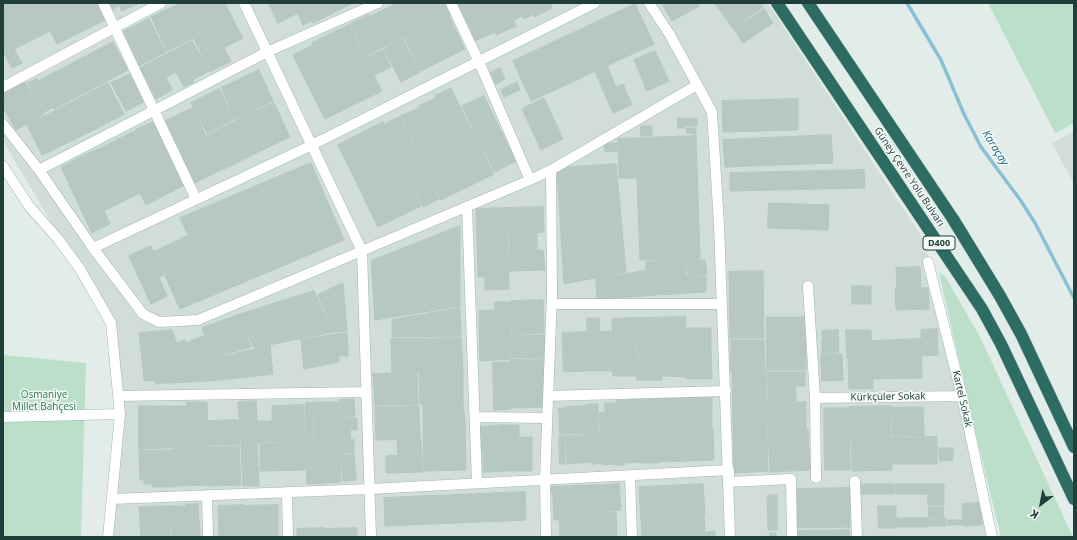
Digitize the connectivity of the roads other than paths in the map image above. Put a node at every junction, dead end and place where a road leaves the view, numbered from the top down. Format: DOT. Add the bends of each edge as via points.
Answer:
graph roads {
  1 [pos="102,3"];
  2 [pos="161,3"];
  3 [pos="244,3"];
  4 [pos="378,3"];
  5 [pos="451,3"];
  6 [pos="595,3"];
  7 [pos="649,3"];
  8 [pos="777,3"];
  9 [pos="808,3"];
  10 [pos="115,28"];
  11 [pos="267,52"];
  12 [pos="479,62"];
  13 [pos="697,85"];
  14 [pos="3,87"];
  15 [pos="154,111"];
  16 [pos="3,124"];
  17 [pos="312,145"];
  18 [pos="3,166"];
  19 [pos="39,170"];
  20 [pos="551,170"];
  21 [pos="530,180"];
  22 [pos="196,199"];
  23 [pos="467,207"];
  24 [pos="93,248"];
  25 [pos="362,251"];
  26 [pos="928,262"];
  27 [pos="808,286"];
  28 [pos="552,304"];
  29 [pos="722,304"];
  30 [pos="726,391"];
  31 [pos="367,392"];
  32 [pos="118,396"];
  33 [pos="548,396"];
  34 [pos="962,396"];
  35 [pos="815,398"];
  36 [pos="120,414"];
  37 [pos="3,417"];
  38 [pos="475,417"];
  39 [pos="547,418"];
  40 [pos="1074,446"];
  41 [pos="630,476"];
  42 [pos="816,478"];
  43 [pos="545,479"];
  44 [pos="855,481"];
  45 [pos="729,482"];
  46 [pos="477,483"];
  47 [pos="370,489"];
  48 [pos="287,492"];
  49 [pos="207,495"];
  50 [pos="112,499"];
  51 [pos="1074,499"];
  52 [pos="111,519"];
  53 [pos="108,537"];
  54 [pos="112,537"];
  55 [pos="208,537"];
  56 [pos="288,537"];
  57 [pos="372,537"];
  58 [pos="546,537"];
  59 [pos="632,537"];
  60 [pos="730,537"];
  61 [pos="792,537"];
  62 [pos="857,537"];
  63 [pos="992,537"];
  1 -- 10 [label="street"];
  2 -- 10 [label="street"];
  3 -- 11 [label="street"];
  4 -- 11 [label="street"];
  5 -- 12 [label="street"];
  6 -- 12 [label="street"];
  7 -- 13 [label="street"];
  8 -- 51 [label="highway, Güney Çevre Yolu Bulvarı / D400" via="982,309"];
  9 -- 40 [label="highway, Güney Çevre Yolu Bulvarı / D400" via="953,219 1000,296 1021,334"];
  10 -- 14 [label="street"];
  10 -- 15 [label="street"];
  11 -- 15 [label="street"];
  11 -- 17 [label="street"];
  12 -- 17 [label="street"];
  12 -- 21 [label="street"];
  13 -- 20 [label="street"];
  13 -- 29 [label="street" via="712,112"];
  15 -- 19 [label="street"];
  15 -- 22 [label="street"];
  16 -- 19 [label="street"];
  17 -- 22 [label="street"];
  17 -- 25 [label="street"];
  18 -- 32 [label="street" via="29,206 80,269 111,323"];
  19 -- 24 [label="street"];
  20 -- 21 [label="street"];
  20 -- 28 [label="street"];
  21 -- 23 [label="street"];
  22 -- 24 [label="street"];
  23 -- 25 [label="street"];
  23 -- 38 [label="street"];
  24 -- 25 [label="street" via="143,314 159,322 198,320"];
  25 -- 31 [label="street"];
  26 -- 34 [label="street, Kartel Sokak"];
  27 -- 35 [label="street"];
  28 -- 29 [label="street"];
  28 -- 33 [label="street"];
  29 -- 30 [label="street"];
  30 -- 33 [label="street"];
  30 -- 45 [label="street"];
  31 -- 32 [label="street"];
  31 -- 47 [label="street"];
  32 -- 36 [label="street"];
  33 -- 39 [label="street"];
  34 -- 35 [label="street, Kürkçüler Sokak"];
  34 -- 63 [label="street, Kartel Sokak"];
  35 -- 42 [label="street"];
  36 -- 37 [label="street"];
  36 -- 50 [label="street"];
  38 -- 39 [label="street"];
  38 -- 46 [label="street"];
  39 -- 43 [label="street"];
  41 -- 43 [label="street"];
  41 -- 45 [label="street" via="729,470"];
  41 -- 59 [label="street"];
  43 -- 46 [label="street"];
  43 -- 58 [label="street"];
  44 -- 62 [label="street"];
  45 -- 60 [label="street"];
  45 -- 61 [label="street" via="791,479"];
  46 -- 47 [label="street"];
  47 -- 48 [label="street"];
  47 -- 57 [label="street"];
  48 -- 49 [label="street"];
  48 -- 56 [label="street"];
  49 -- 50 [label="street"];
  49 -- 55 [label="street"];
  50 -- 52 [label="street"];
  52 -- 53 [label="street"];
  52 -- 54 [label="street"];
}
